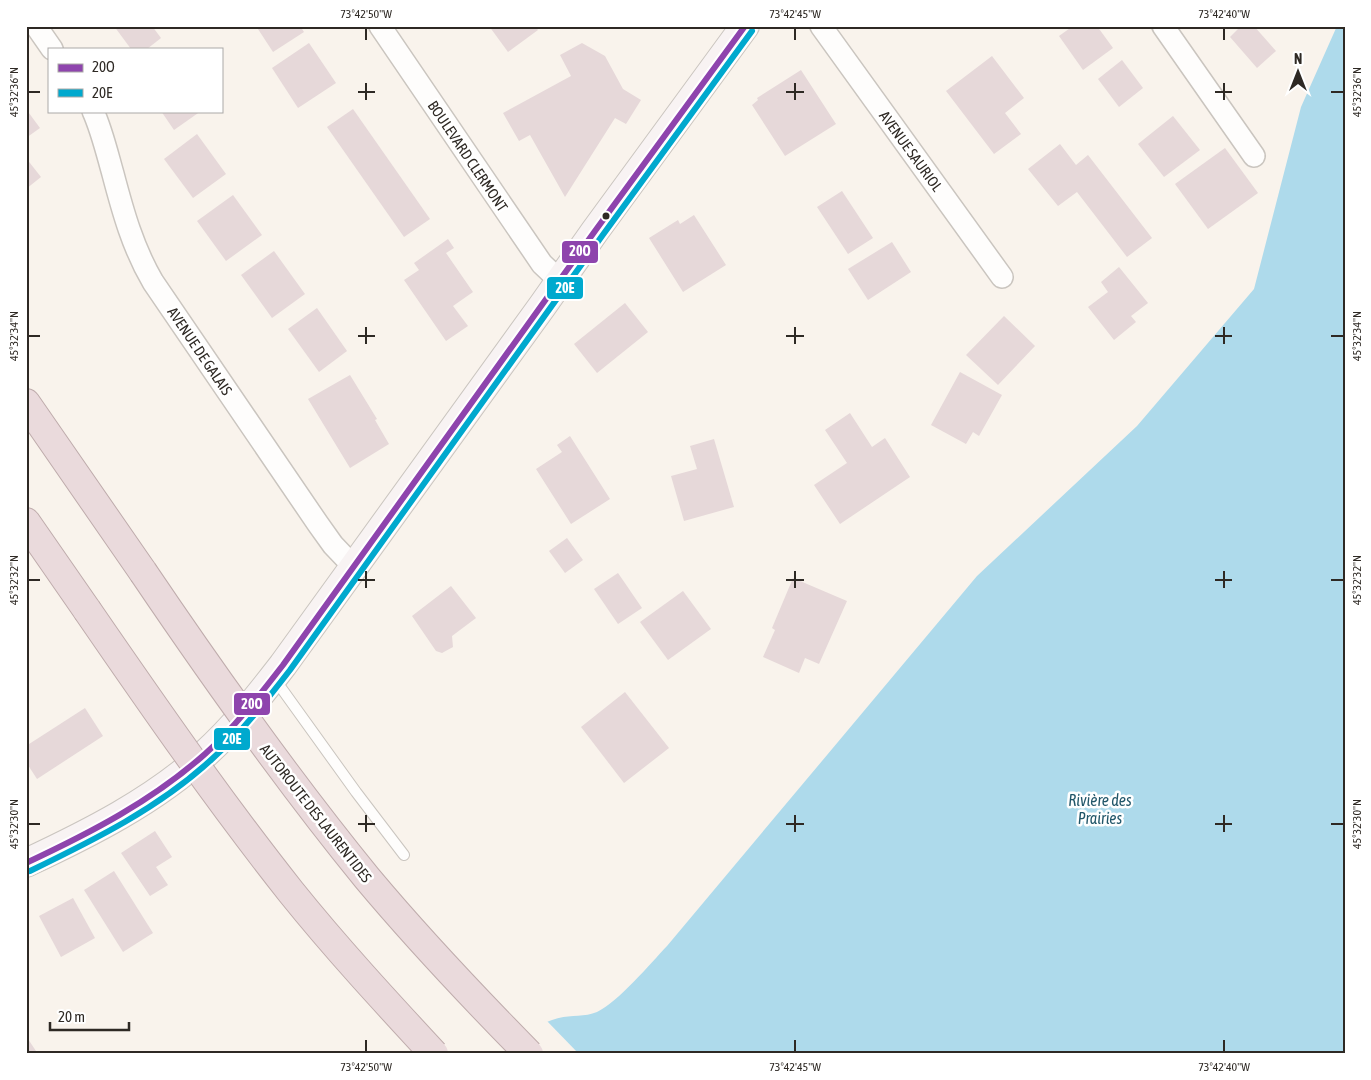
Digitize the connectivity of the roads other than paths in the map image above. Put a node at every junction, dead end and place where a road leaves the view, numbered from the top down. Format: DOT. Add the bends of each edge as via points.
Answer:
graph roads {
  1 [pos="36,26"];
  2 [pos="380,26"];
  3 [pos="745,26"];
  4 [pos="821,26"];
  5 [pos="1163,26"];
  6 [pos="51,48"];
  7 [pos="93,112"];
  8 [pos="1254,156"];
  9 [pos="1002,277"];
  10 [pos="560,281"];
  11 [pos="26,403"];
  12 [pos="26,522"];
  13 [pos="353,566"];
  14 [pos="273,677"];
  15 [pos="404,855"];
  16 [pos="26,863"];
  17 [pos="434,1054"];
  18 [pos="529,1054"];
  1 -- 6 [label="street"];
  2 -- 10 [label="street, BOULEVARD CLERMONT" via="542,264"];
  3 -- 10 [label="street"];
  4 -- 9 [label="street, AVENUE SAURIOL"];
  5 -- 8 [label="street"];
  7 -- 13 [label="street, AVENUE DE GALAIS" via="132,241 153,282 318,524"];
  10 -- 13 [label="street"];
  11 -- 18 [label="highway, AUTOROUTE DES LAURENTIDES, bridge" via="246,722 345,850 436,956"];
  12 -- 17 [label="highway, bridge" via="249,838 352,964"];
  13 -- 14 [label="street"];
  14 -- 15 [label="lane"];
  14 -- 16 [label="street" via="222,737 183,772 133,806"];
}
